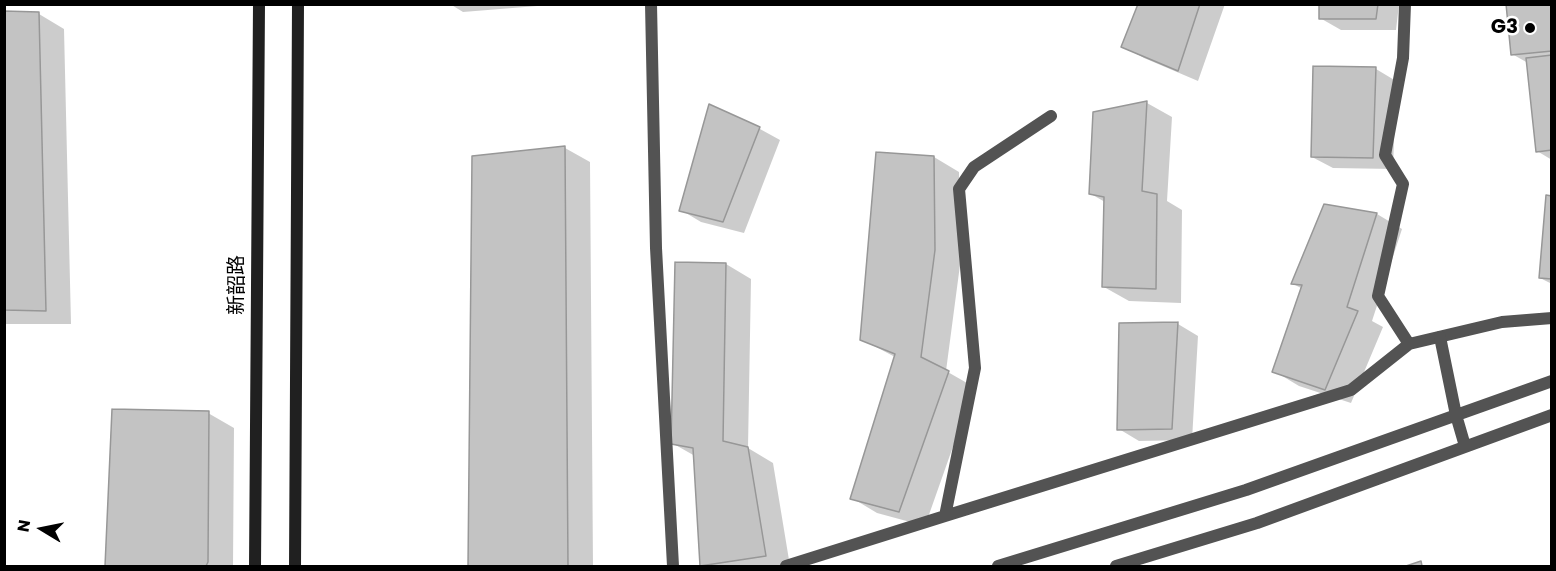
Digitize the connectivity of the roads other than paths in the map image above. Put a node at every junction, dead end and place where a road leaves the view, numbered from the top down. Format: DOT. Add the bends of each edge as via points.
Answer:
graph roads {
  1 [pos="259,4"];
  2 [pos="298,4"];
  3 [pos="651,4"];
  4 [pos="1405,4"];
  5 [pos="1051,116"];
  6 [pos="1551,318"];
  7 [pos="1440,337"];
  8 [pos="1408,344"];
  9 [pos="1551,381"];
  10 [pos="1456,415"];
  11 [pos="1551,415"];
  12 [pos="1465,446"];
  13 [pos="945,516"];
  14 [pos="255,567"];
  15 [pos="295,567"];
  16 [pos="674,567"];
  17 [pos="786,567"];
  18 [pos="998,567"];
  19 [pos="1116,567"];
  1 -- 14 [label="main road, 新韶路"];
  2 -- 15 [label="main road"];
  3 -- 16 [label="street" via="656,248"];
  4 -- 8 [label="street" via="1404,58 1385,155 1403,184 1378,296"];
  5 -- 13 [label="street" via="974,167 959,189 975,368"];
  6 -- 7 [label="street" via="1502,322"];
  7 -- 8 [label="street"];
  7 -- 10 [label="street"];
  8 -- 13 [label="street" via="1352,390"];
  9 -- 10 [label="street"];
  10 -- 12 [label="street"];
  10 -- 18 [label="street" via="1246,490"];
  11 -- 12 [label="street"];
  12 -- 19 [label="street" via="1257,523"];
  13 -- 17 [label="street"];
}
